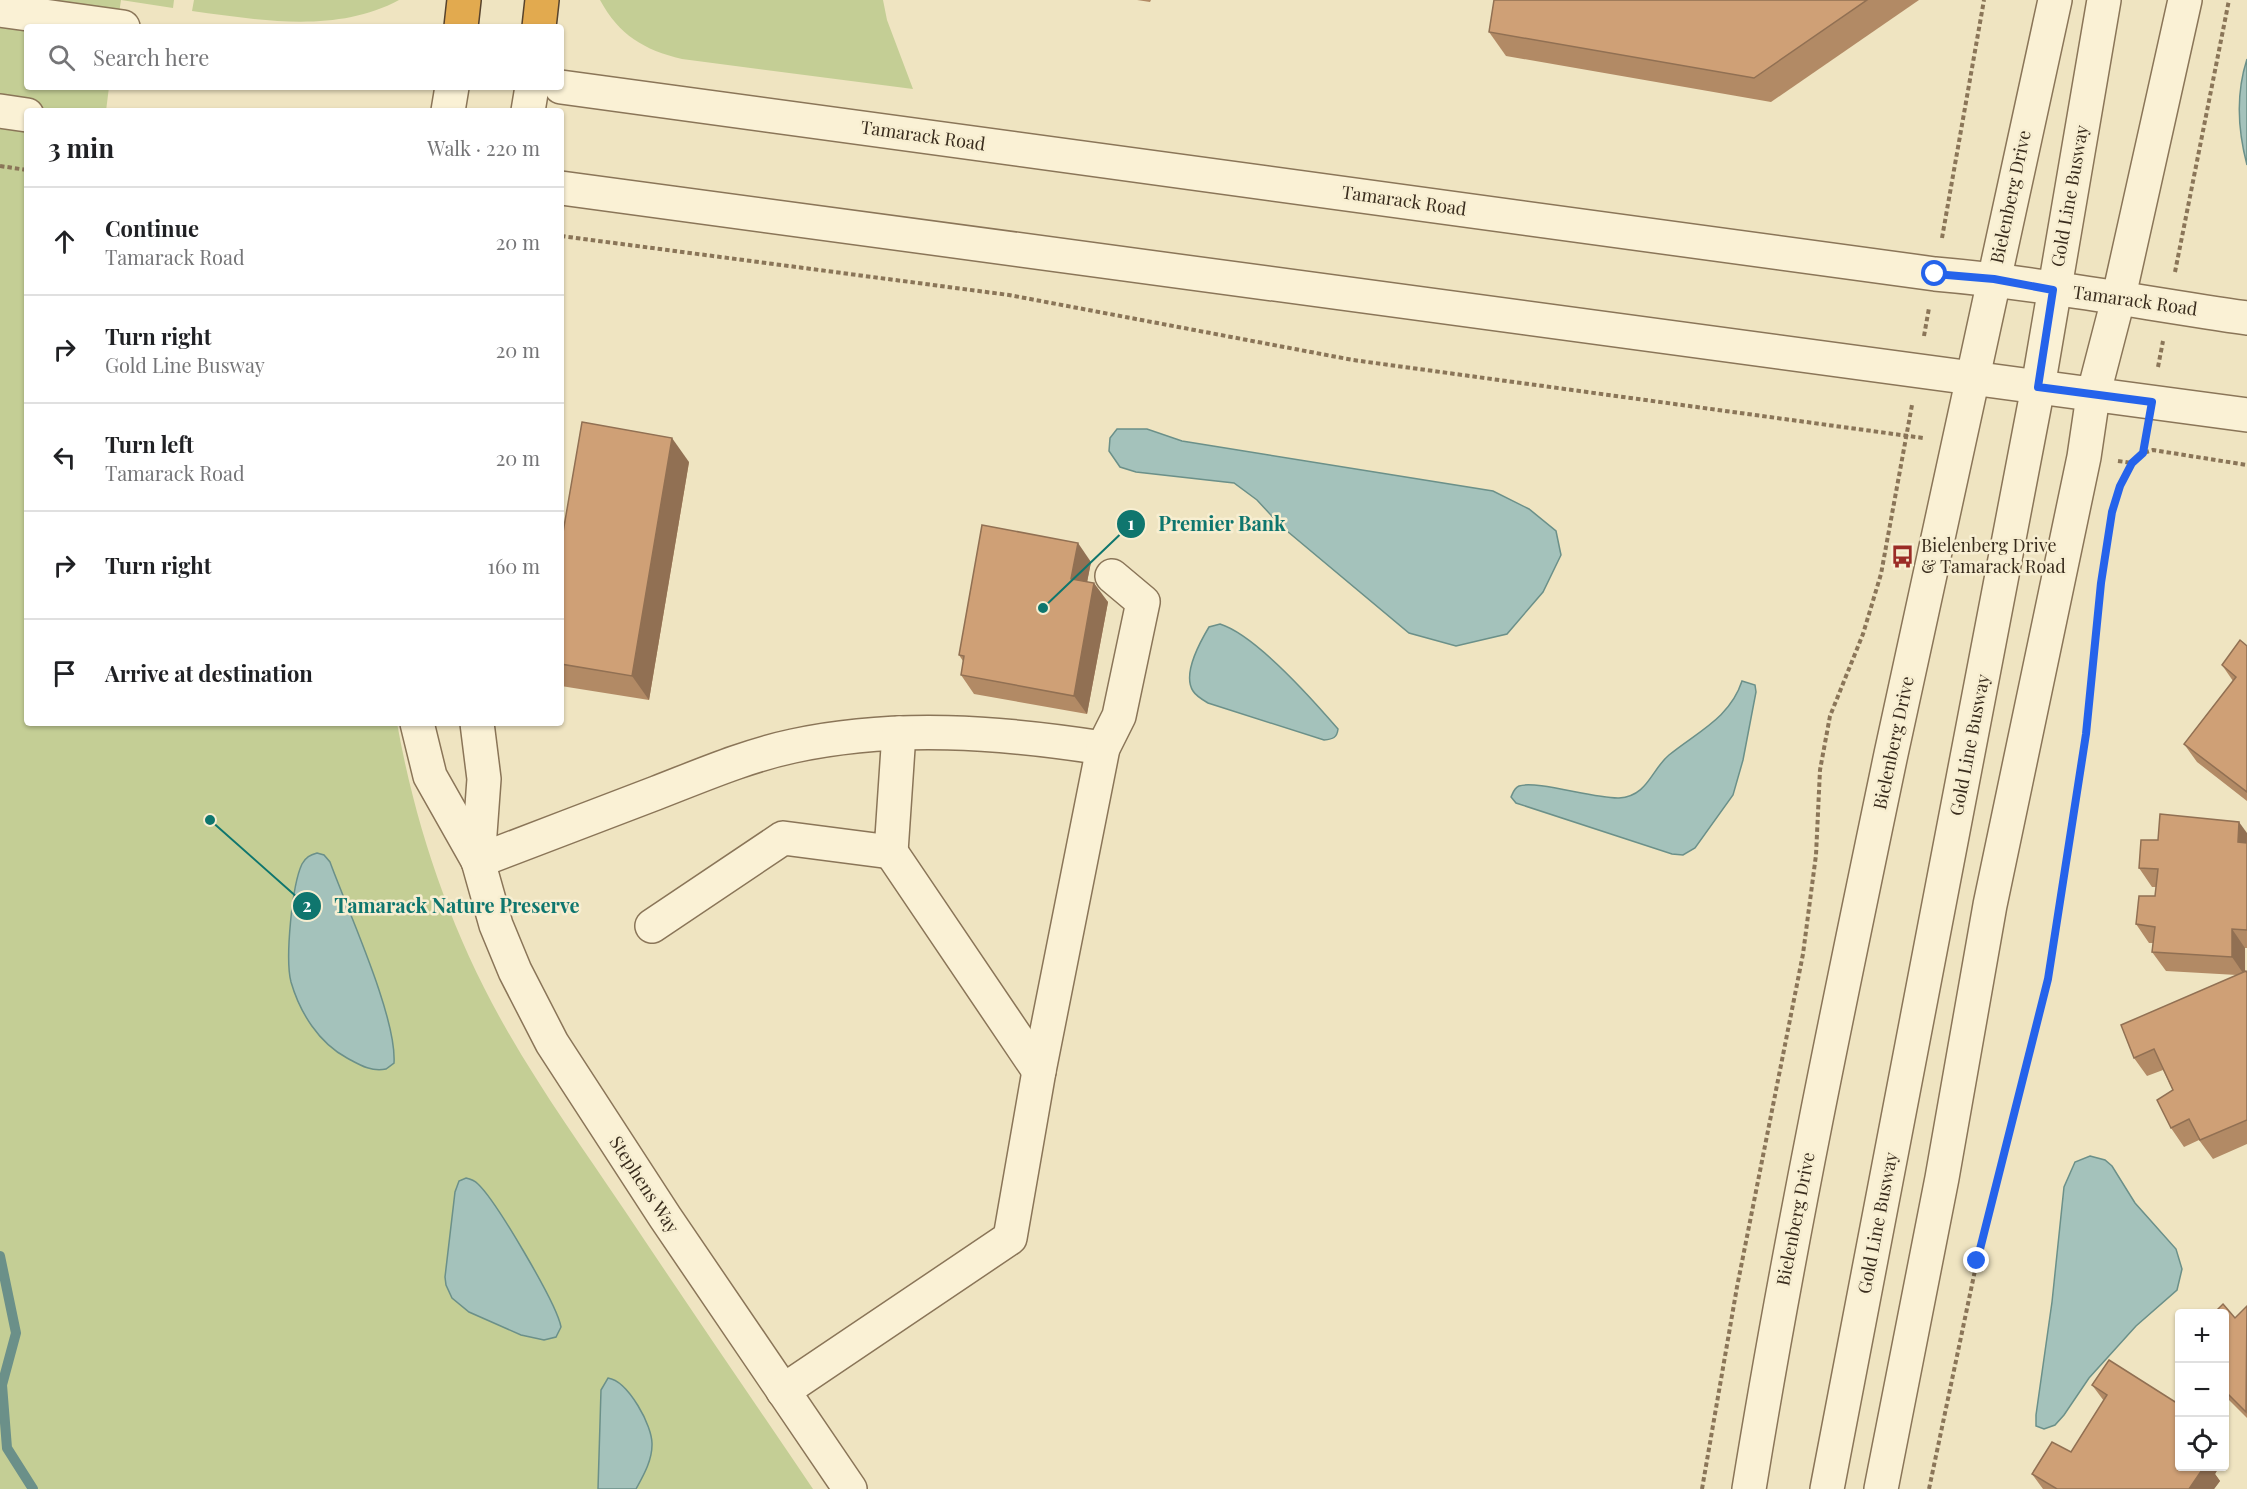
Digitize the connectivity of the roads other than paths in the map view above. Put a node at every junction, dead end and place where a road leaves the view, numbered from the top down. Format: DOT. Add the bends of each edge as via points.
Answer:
graph roads {
  1 [pos="464,0"];
  2 [pos="542,0"];
  3 [pos="2055,0"];
  4 [pos="2104,0"];
  5 [pos="2185,0"];
  6 [pos="0,10"];
  7 [pos="102,24"];
  8 [pos="460,24"];
  9 [pos="539,24"];
  10 [pos="564,87"];
  11 [pos="452,90"];
  12 [pos="532,90"];
  13 [pos="448,108"];
  14 [pos="528,108"];
  15 [pos="0,111"];
  16 [pos="24,115"];
  17 [pos="564,188"];
  18 [pos="1994,279"];
  19 [pos="2053,290"];
  20 [pos="2119,296"];
  21 [pos="2247,318"];
  22 [pos="1971,377"];
  23 [pos="2038,387"];
  24 [pos="2093,396"];
  25 [pos="2247,415"];
  26 [pos="1112,576"];
  27 [pos="418,726"];
  28 [pos="477,726"];
  29 [pos="899,733"];
  30 [pos="1103,748"];
  31 [pos="891,852"];
  32 [pos="478,861"];
  33 [pos="652,926"];
  34 [pos="1039,1071"];
  35 [pos="783,1391"];
  36 [pos="850,1489"];
  37 [pos="1749,1489"];
  38 [pos="1827,1489"];
  39 [pos="1881,1489"];
  1 -- 8 [label="highway"];
  2 -- 9 [label="highway"];
  3 -- 18 [label="street, Bielenberg Drive"];
  4 -- 19 [label="street, Gold Line Busway"];
  5 -- 20 [label="street"];
  6 -- 7 [label="street"];
  10 -- 18 [label="street, Tamarack Road"];
  11 -- 13 [label="street"];
  12 -- 14 [label="street"];
  15 -- 16 [label="street"];
  17 -- 22 [label="street"];
  18 -- 19 [label="street, Tamarack Road"];
  18 -- 22 [label="street, Bielenberg Drive"];
  19 -- 20 [label="street, Tamarack Road"];
  19 -- 23 [label="street, Gold Line Busway"];
  20 -- 21 [label="street, Tamarack Road"];
  20 -- 24 [label="street"];
  22 -- 23 [label="street"];
  22 -- 37 [label="street, Bielenberg Drive" via="1827,1057"];
  23 -- 24 [label="street"];
  23 -- 38 [label="street, Gold Line Busway"];
  24 -- 25 [label="street"];
  24 -- 39 [label="street" via="2084,457 1990,905 1942,1179"];
  26 -- 30 [label="street" via="1143,602 1119,716"];
  27 -- 32 [label="street, Stephens Way" via="430,776"];
  28 -- 32 [label="street, Stephens Way" via="484,779"];
  29 -- 30 [label="street" via="976,733"];
  29 -- 31 [label="street"];
  29 -- 32 [label="street" via="839,738 726,766"];
  30 -- 34 [label="street"];
  31 -- 33 [label="street" via="783,838"];
  31 -- 34 [label="street"];
  32 -- 35 [label="street, Stephens Way" via="496,925 552,1043"];
  34 -- 35 [label="street" via="1010,1238"];
  35 -- 36 [label="street, Stephens Way"];
}
